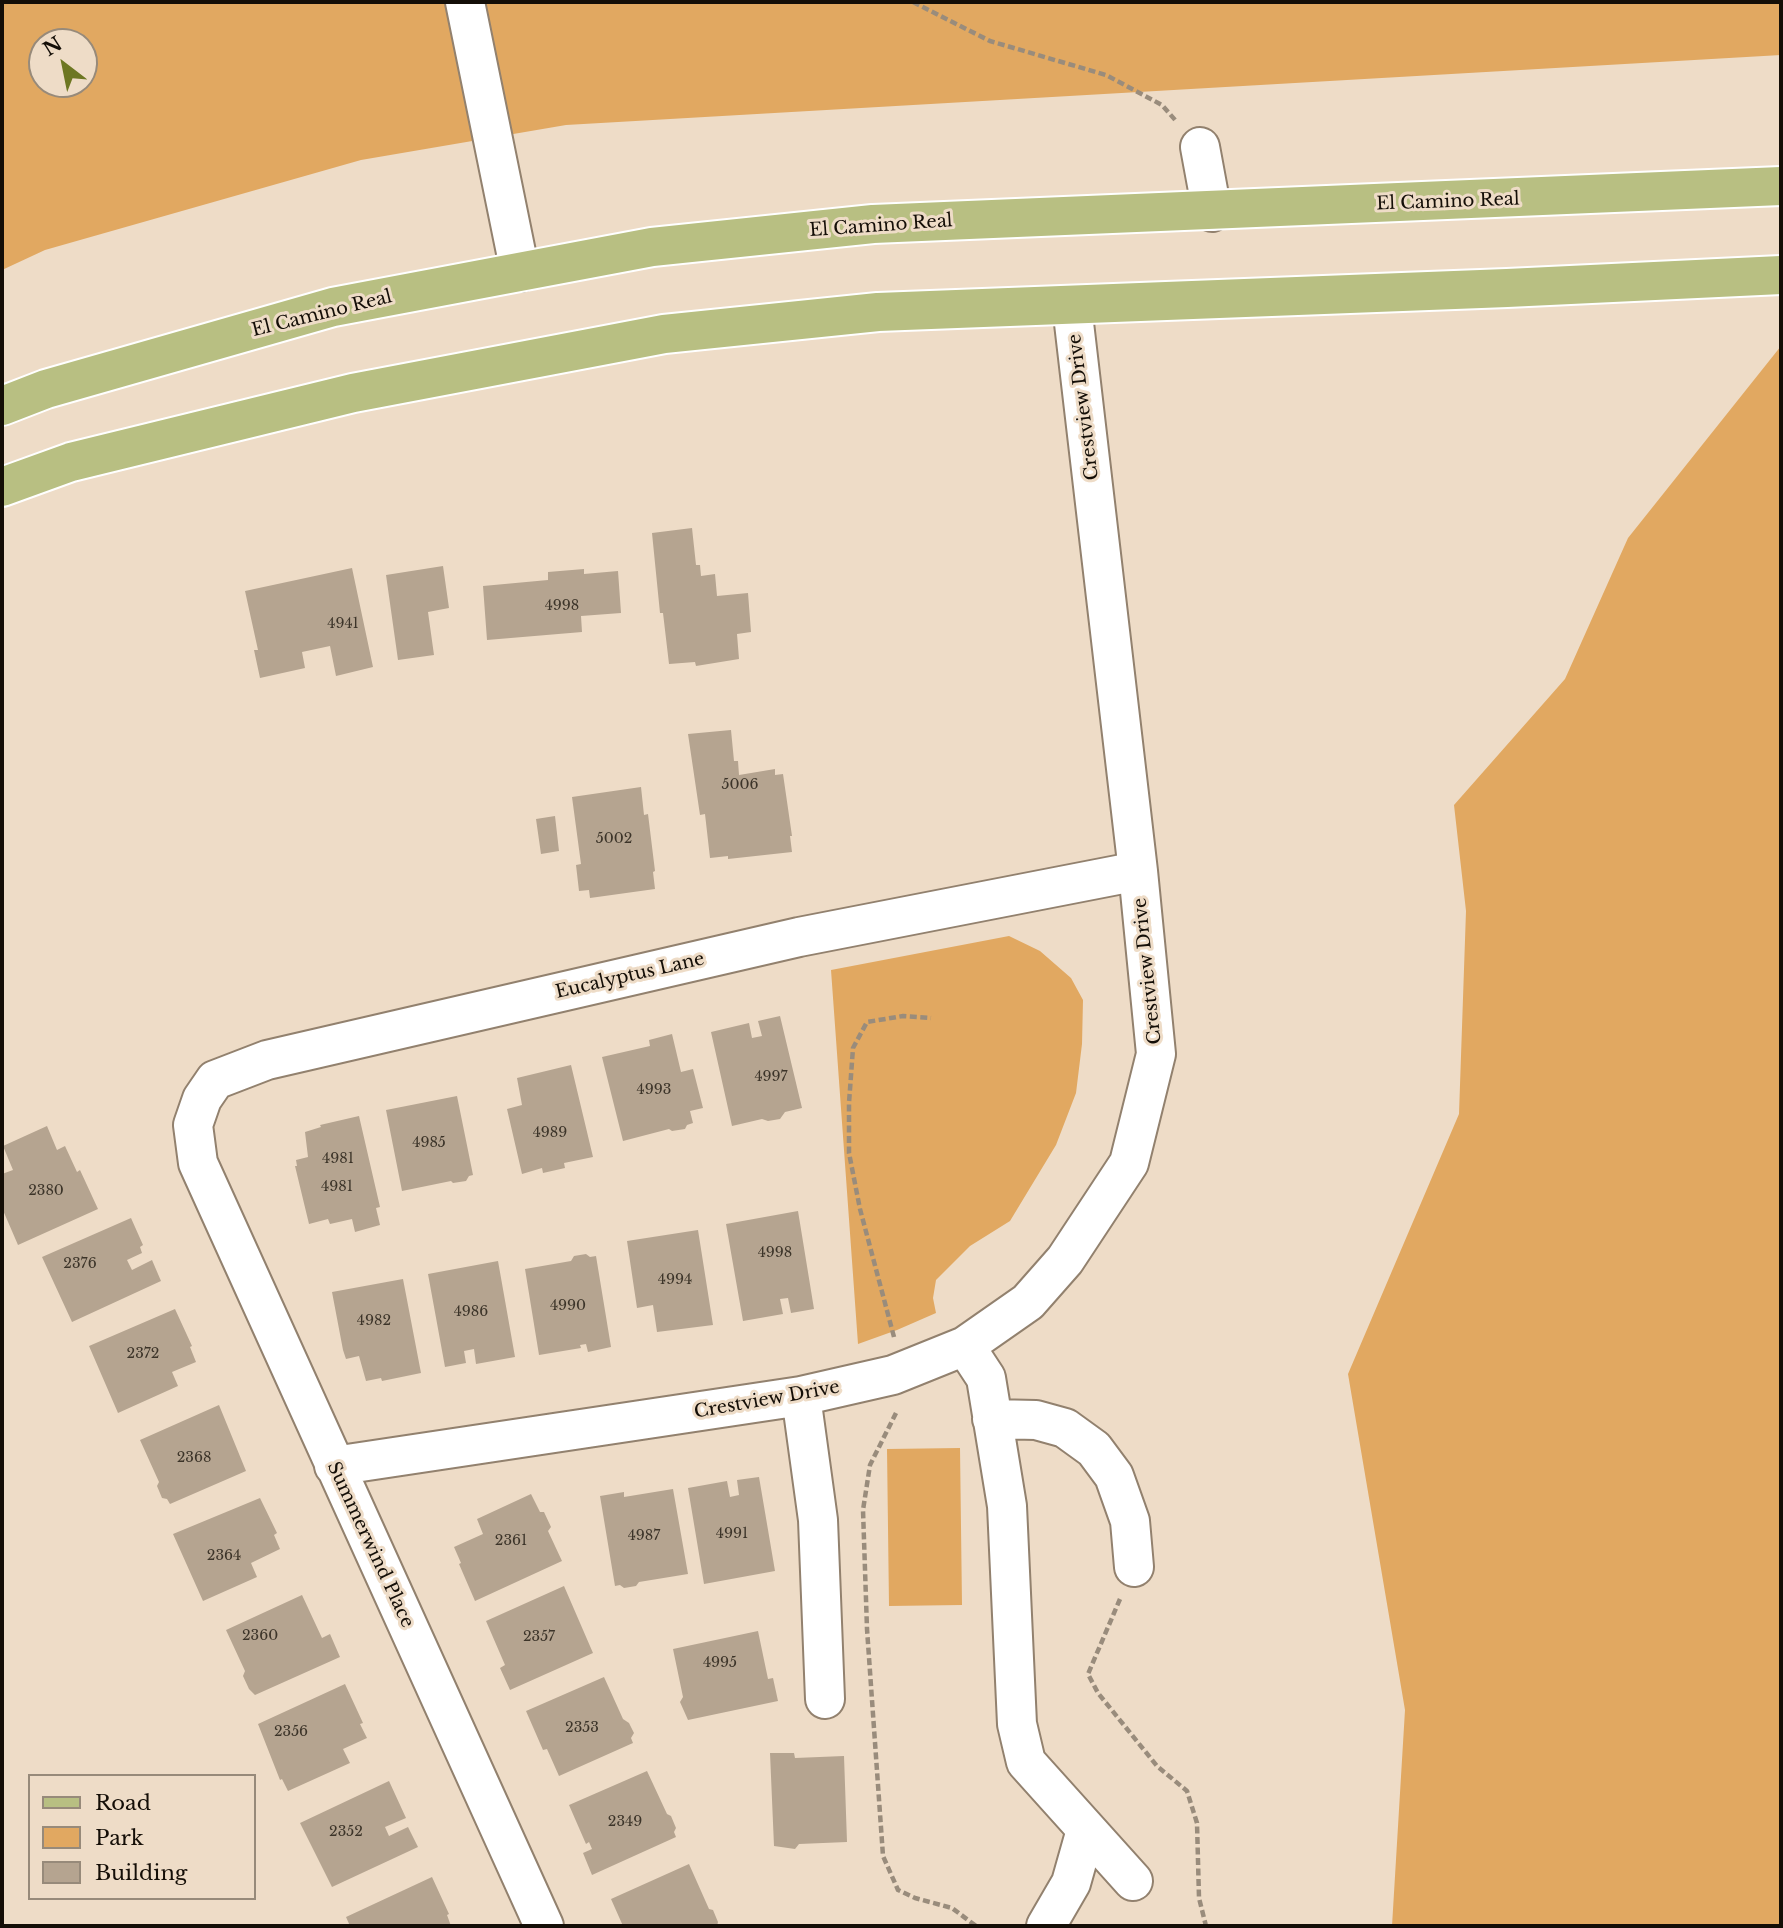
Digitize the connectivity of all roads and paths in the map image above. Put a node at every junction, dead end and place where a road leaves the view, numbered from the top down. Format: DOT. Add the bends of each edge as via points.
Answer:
graph roads {
  1 [pos="465,2"];
  2 [pos="913,2"];
  3 [pos="1200,147"];
  4 [pos="1781,186"];
  5 [pos="1212,212"];
  6 [pos="520,272"];
  7 [pos="1781,275"];
  8 [pos="1072,306"];
  9 [pos="2,406"];
  10 [pos="2,487"];
  11 [pos="1138,871"];
  12 [pos="931,1018"];
  13 [pos="198,1163"];
  14 [pos="894,1337"];
  15 [pos="965,1346"];
  16 [pos="801,1396"];
  17 [pos="898,1409"];
  18 [pos="992,1419"];
  19 [pos="334,1466"];
  20 [pos="1134,1567"];
  21 [pos="825,1699"];
  22 [pos="1086,1830"];
  23 [pos="1133,1881"];
  24 [pos="544,1926"];
  25 [pos="976,1926"];
  26 [pos="1046,1926"];
  27 [pos="1206,1926"];
  1 -- 6 [label="street"];
  2 -- 3 [label="path" via="990,41 1105,75 1162,105"];
  3 -- 5 [label="street"];
  4 -- 5 [label="main road, El Camino Real"];
  5 -- 6 [label="main road, El Camino Real" via="873,224 652,247"];
  6 -- 9 [label="main road, El Camino Real" via="333,307 46,389"];
  7 -- 8 [label="main road"];
  8 -- 10 [label="main road" via="878,312 664,334 353,393 71,462"];
  8 -- 11 [label="street, Crestview Drive"];
  11 -- 13 [label="street, Eucalyptus Lane" via="799,937 267,1060 215,1080 208,1089 194,1125"];
  11 -- 15 [label="street, Crestview Drive" via="1156,1054 1129,1163 1065,1260 1028,1302"];
  12 -- 14 [label="path" via="903,1016 867,1022 853,1048 849,1153"];
  13 -- 19 [label="street, Summerwind Place"];
  15 -- 16 [label="street, Crestview Drive" via="892,1375"];
  15 -- 18 [label="street" via="986,1378"];
  16 -- 19 [label="street, Crestview Drive"];
  16 -- 21 [label="street" via="818,1520"];
  17 -- 25 [label="path" via="870,1465 863,1510 883,1856 898,1890 952,1908"];
  18 -- 20 [label="street" via="1036,1420 1065,1428 1094,1449 1114,1476 1130,1521"];
  18 -- 22 [label="street" via="1007,1506 1017,1724 1026,1762"];
  19 -- 24 [label="street, Summerwind Place"];
  20 -- 27 [label="path" via="1087,1674 1157,1766 1187,1791 1197,1823 1199,1898"];
  22 -- 23 [label="street"];
  22 -- 26 [label="street" via="1071,1883"];
}
